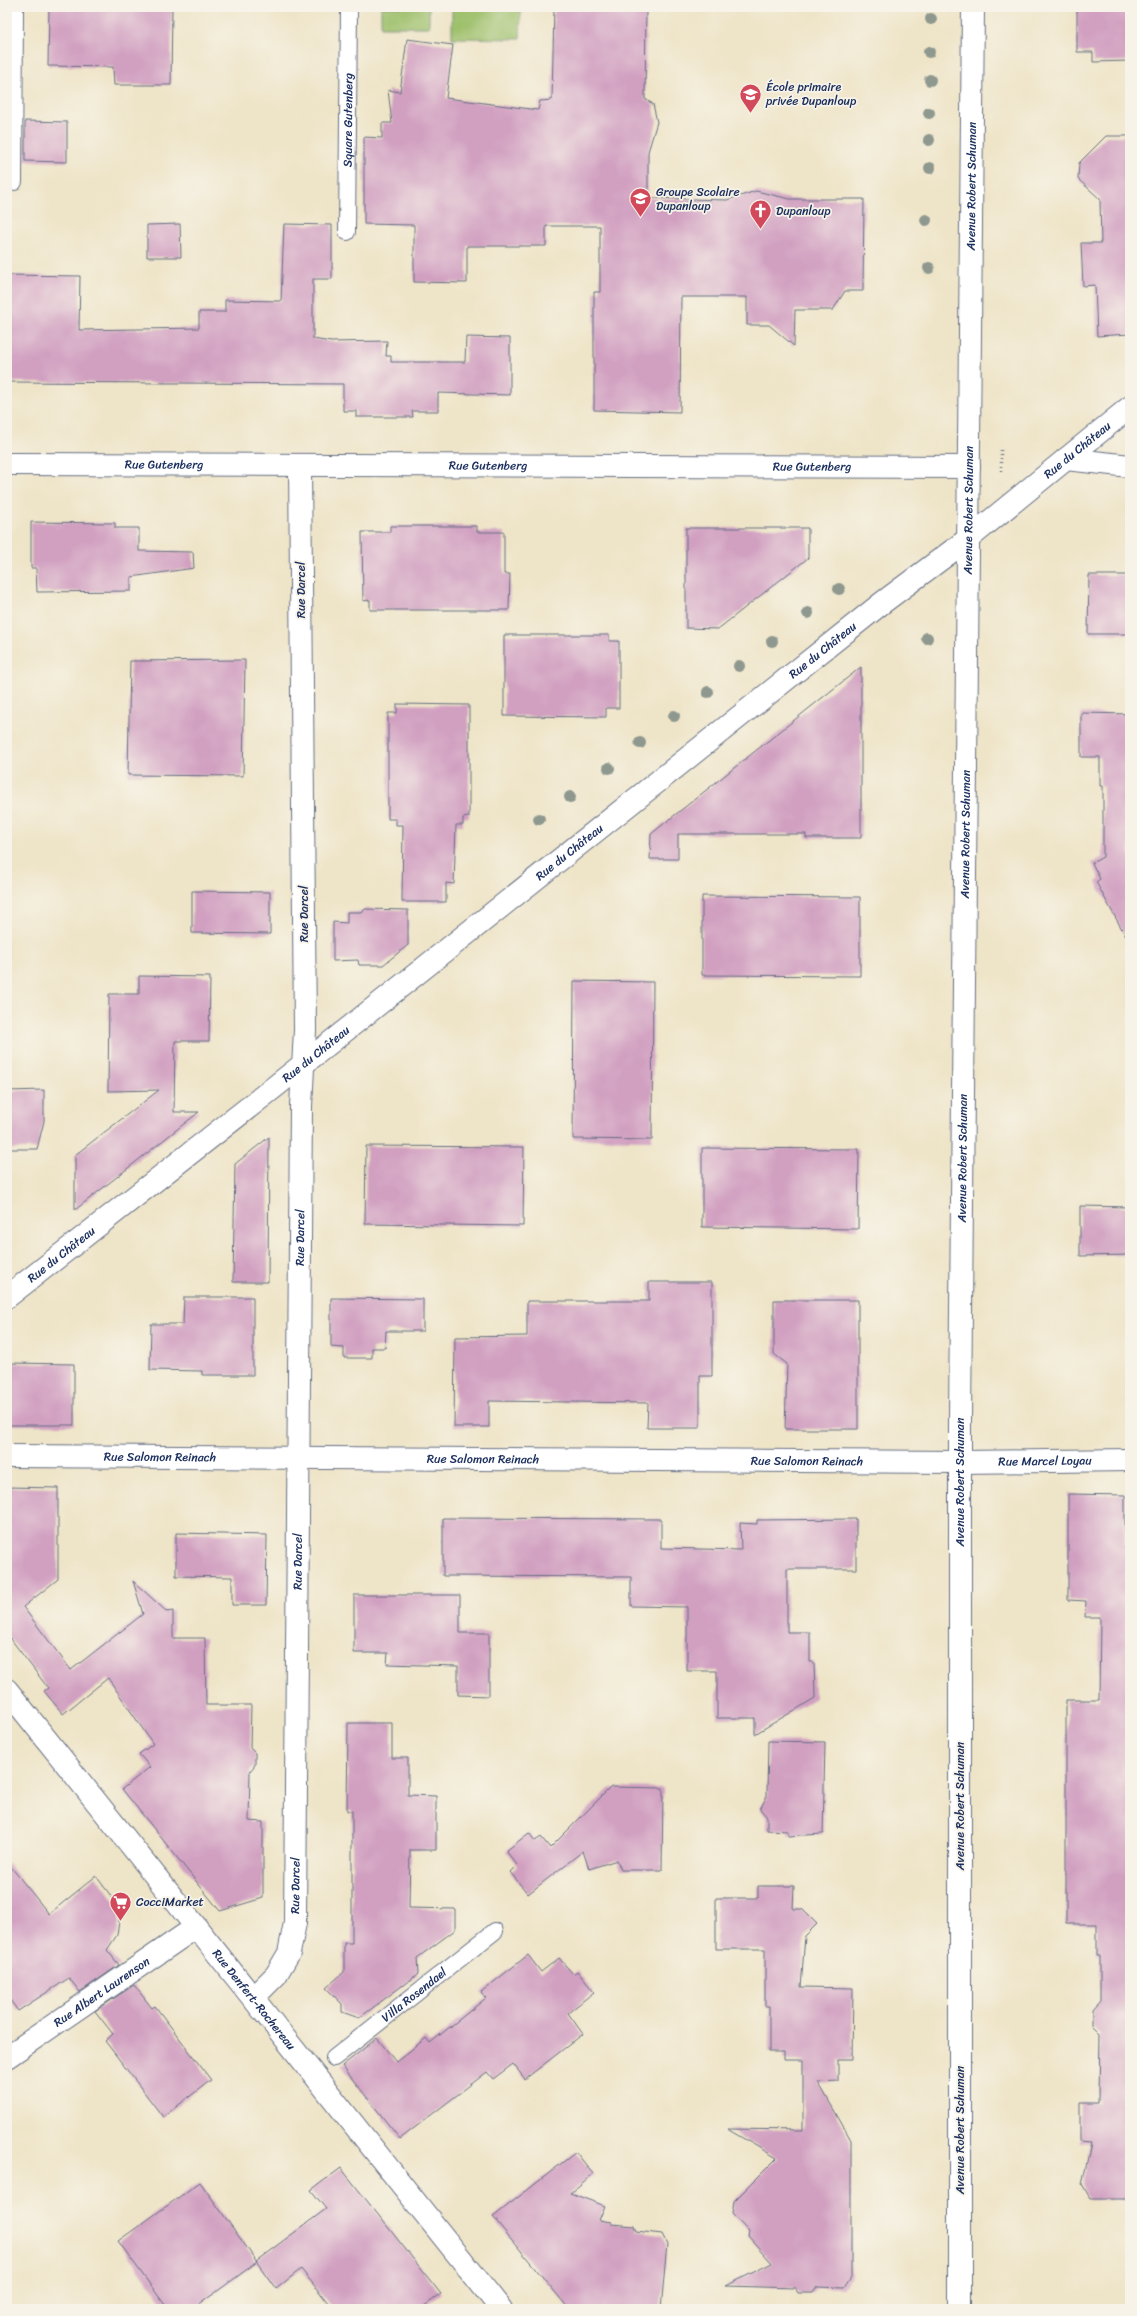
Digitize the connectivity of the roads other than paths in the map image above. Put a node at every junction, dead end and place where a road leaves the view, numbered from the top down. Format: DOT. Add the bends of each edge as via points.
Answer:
graph roads {
  1 [pos="15,7"];
  2 [pos="349,7"];
  3 [pos="973,7"];
  4 [pos="14,182"];
  5 [pos="347,232"];
  6 [pos="1130,407"];
  7 [pos="1066,459"];
  8 [pos="7,464"];
  9 [pos="300,465"];
  10 [pos="1130,466"];
  11 [pos="969,467"];
  12 [pos="968,539"];
  13 [pos="304,1062"];
  14 [pos="7,1296"];
  15 [pos="7,1456"];
  16 [pos="299,1459"];
  17 [pos="1130,1460"];
  18 [pos="960,1462"];
  19 [pos="7,1690"];
  20 [pos="196,1926"];
  21 [pos="495,1931"];
  22 [pos="253,1998"];
  23 [pos="7,2057"];
  24 [pos="334,2058"];
  25 [pos="500,2309"];
  26 [pos="960,2309"];
  1 -- 4 [label="lane"];
  2 -- 5 [label="lane, Square Gutenberg"];
  3 -- 11 [label="street, Avenue Robert Schuman"];
  6 -- 7 [label="street, Rue du Château"];
  7 -- 10 [label="street"];
  7 -- 12 [label="street, Rue du Château"];
  8 -- 9 [label="street, Rue Gutenberg"];
  9 -- 11 [label="street, Rue Gutenberg"];
  9 -- 13 [label="street, Rue Darcel"];
  11 -- 12 [label="street, Avenue Robert Schuman"];
  12 -- 13 [label="street, Rue du Château" via="882,603"];
  12 -- 18 [label="street, Avenue Robert Schuman"];
  13 -- 14 [label="street, Rue du Château"];
  13 -- 16 [label="street, Rue Darcel" via="301,1106"];
  15 -- 16 [label="street, Rue Salomon Reinach"];
  16 -- 18 [label="street, Rue Salomon Reinach"];
  16 -- 22 [label="street, Rue Darcel" via="295,1923 289,1954 276,1975"];
  17 -- 18 [label="street, Rue Marcel Loyau"];
  18 -- 26 [label="street, Avenue Robert Schuman"];
  19 -- 20 [label="street, Rue Denfert-Rochereau"];
  20 -- 22 [label="street, Rue Denfert-Rochereau"];
  20 -- 23 [label="street, Rue Albert Laurenson"];
  21 -- 24 [label="lane, Villa Rosendael"];
  22 -- 25 [label="street, Rue Denfert-Rochereau"];
}
